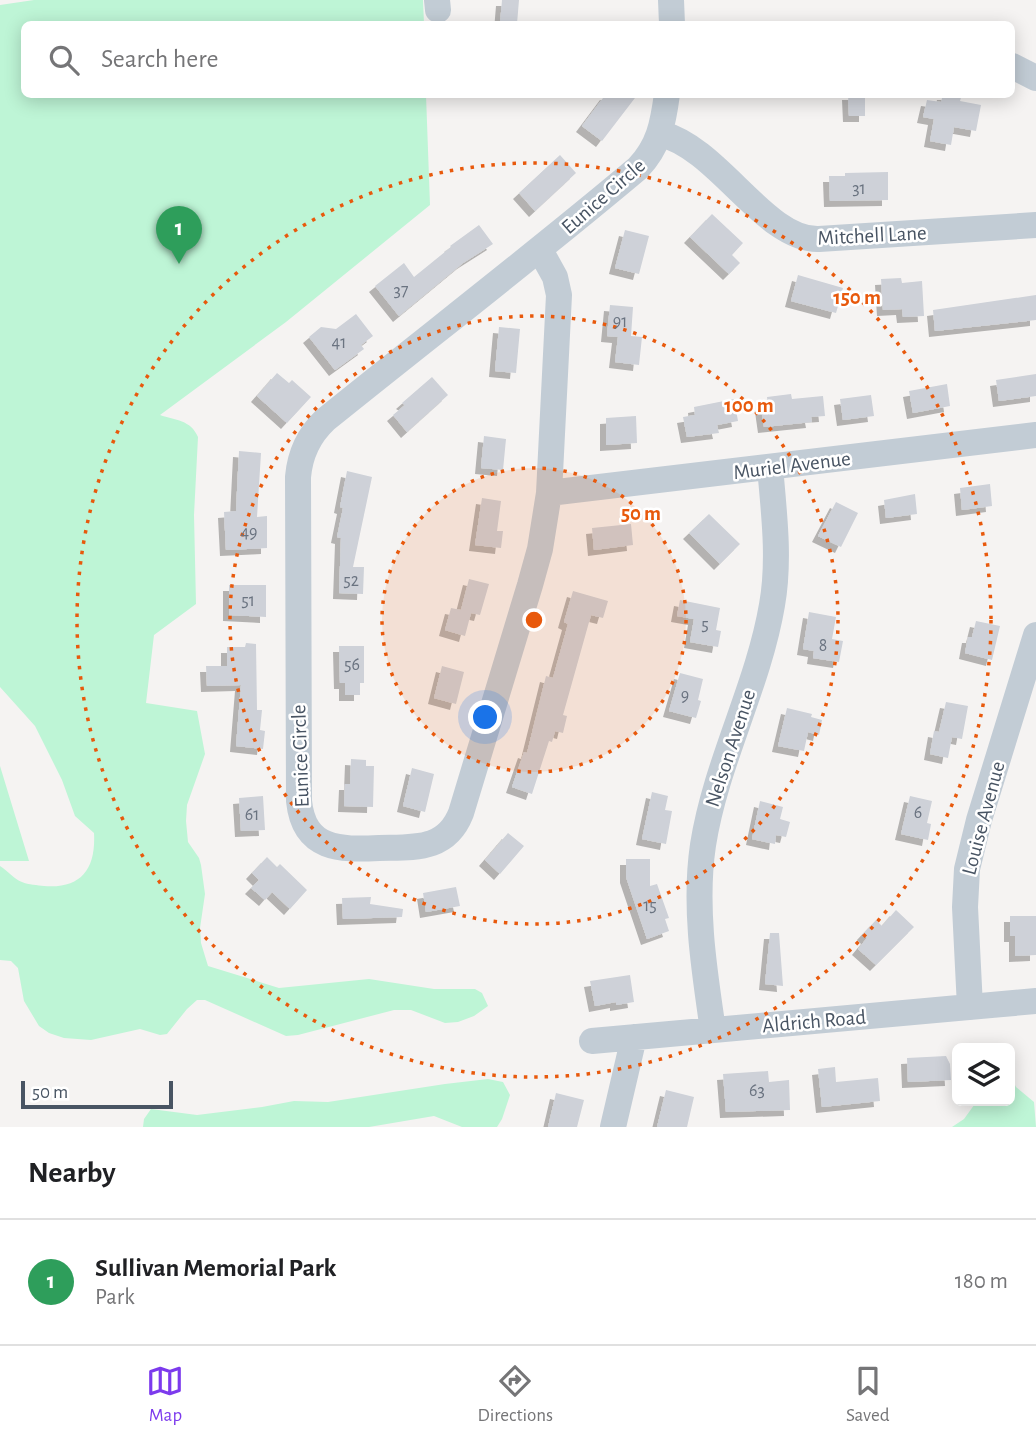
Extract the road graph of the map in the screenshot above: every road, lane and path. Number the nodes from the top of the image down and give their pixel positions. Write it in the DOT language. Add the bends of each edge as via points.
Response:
graph roads {
  1 [pos="671,0"];
  2 [pos="672,21"];
  3 [pos="1015,68"];
  4 [pos="1036,78"];
  5 [pos="666,98"];
  6 [pos="661,134"];
  7 [pos="1036,225"];
  8 [pos="540,250"];
  9 [pos="1036,435"];
  10 [pos="769,467"];
  11 [pos="549,493"];
  12 [pos="1036,635"];
  13 [pos="1036,1001"];
  14 [pos="970,1007"];
  15 [pos="713,1030"];
  16 [pos="634,1037"];
  17 [pos="592,1041"];
  18 [pos="613,1127"];
  1 -- 2 [label="street"];
  3 -- 4 [label="street"];
  5 -- 6 [label="street, Eunice Circle"];
  6 -- 7 [label="street, Mitchell Lane" via="688,145 779,225 803,237"];
  6 -- 8 [label="street, Eunice Circle" via="638,168"];
  8 -- 11 [label="street, Eunice Circle" via="559,295"];
  8 -- 11 [label="street, Eunice Circle" via="326,420 302,453 298,477 299,801 303,820 321,842 340,849 423,846 438,841 454,826 530,585"];
  9 -- 10 [label="street, Muriel Avenue"];
  10 -- 11 [label="street, Muriel Avenue"];
  10 -- 15 [label="street, Nelson Avenue" via="776,544 772,605 759,660 712,802 703,848 700,905"];
  12 -- 14 [label="street, Louise Avenue" via="967,869"];
  13 -- 14 [label="street, Aldrich Road"];
  14 -- 15 [label="street, Aldrich Road"];
  15 -- 16 [label="street, Aldrich Road"];
  16 -- 17 [label="street, Aldrich Road"];
  16 -- 18 [label="street"];
}
